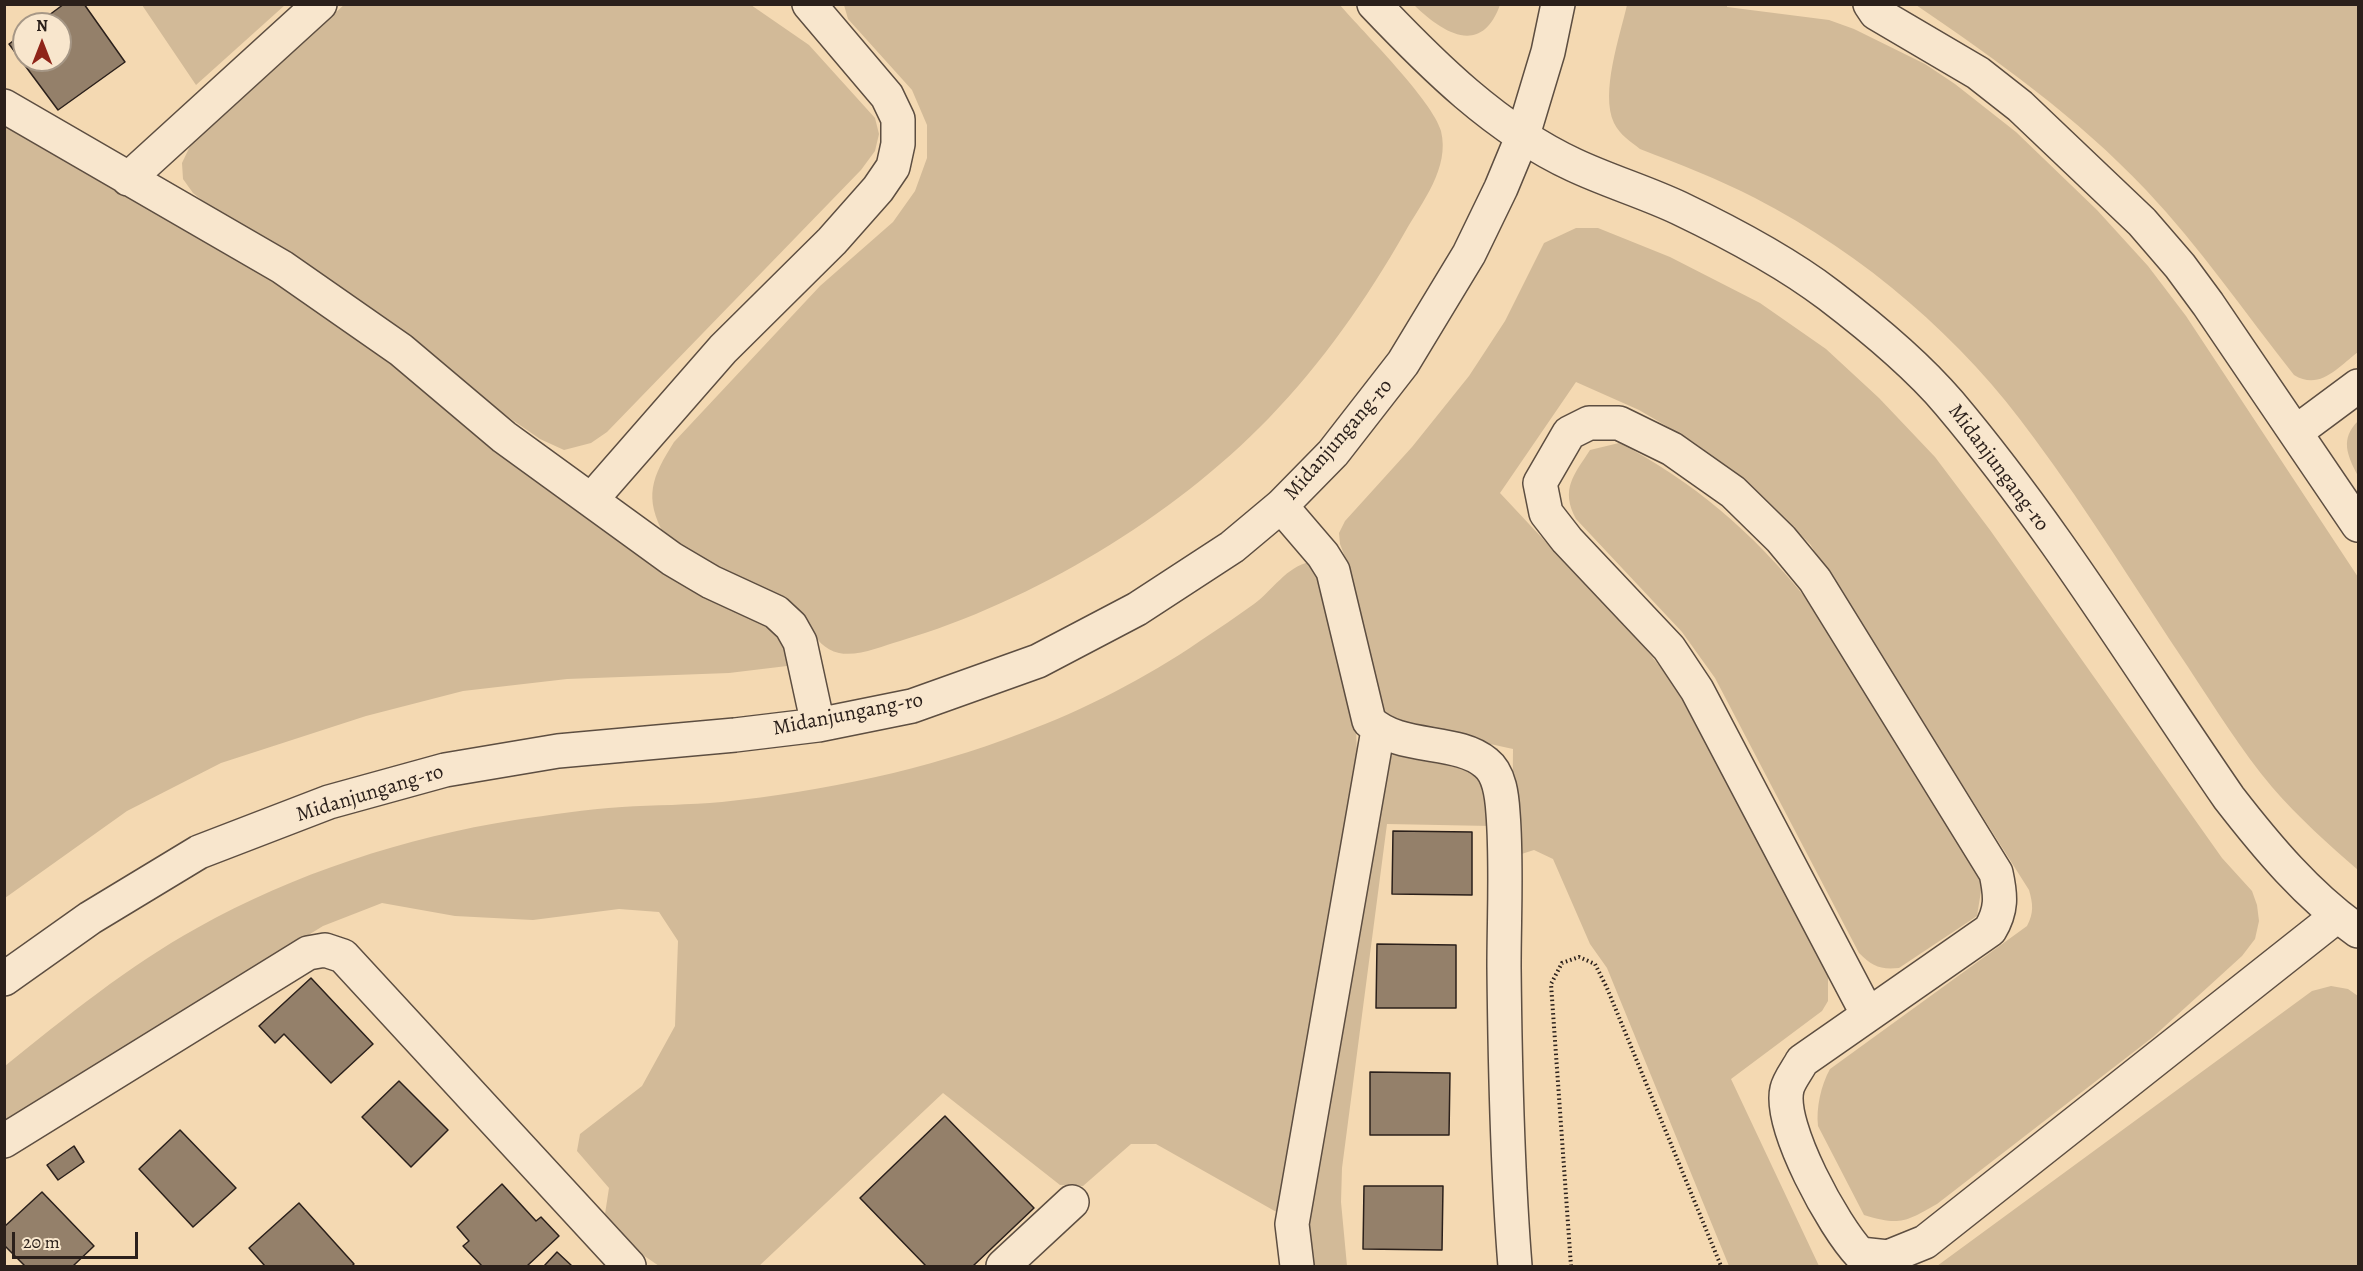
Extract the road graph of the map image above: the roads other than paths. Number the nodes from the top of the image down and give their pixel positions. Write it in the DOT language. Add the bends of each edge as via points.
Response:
graph roads {
  1 [pos="320,4"];
  2 [pos="809,4"];
  3 [pos="1374,4"];
  4 [pos="1558,4"];
  5 [pos="1866,5"];
  6 [pos="4,106"];
  7 [pos="1523,135"];
  8 [pos="129,179"];
  9 [pos="2358,386"];
  10 [pos="2296,432"];
  11 [pos="591,500"];
  12 [pos="1281,507"];
  13 [pos="2358,525"];
  14 [pos="818,725"];
  15 [pos="1378,730"];
  16 [pos="2348,924"];
  17 [pos="4,979"];
  18 [pos="1868,1015"];
  19 [pos="4,1141"];
  20 [pos="1072,1202"];
  21 [pos="629,1266"];
  22 [pos="1003,1266"];
  23 [pos="1297,1266"];
  24 [pos="1515,1266"];
  1 -- 8 [label="street"];
  2 -- 11 [label="street" via="888,96 898,119 893,167 832,241 723,349"];
  3 -- 7 [label="street" via="1433,66"];
  4 -- 7 [label="street, Midanjungang-ro"];
  5 -- 10 [label="street" via="1978,73 2020,106 2142,222 2201,295"];
  6 -- 8 [label="street"];
  7 -- 12 [label="street, Midanjungang-ro" via="1469,254 1403,363 1333,453"];
  7 -- 16 [label="street, Midanjungang-ro" via="1572,164 1678,208 1752,247 1826,293 1889,344 1947,401 2025,501 2263,842"];
  8 -- 11 [label="street" via="282,267 340,306 401,350 504,437"];
  9 -- 10 [label="street"];
  10 -- 13 [label="street"];
  11 -- 14 [label="street" via="672,559 776,612 800,642"];
  12 -- 14 [label="street, Midanjungang-ro" via="1232,547 1137,609 1038,661 912,706"];
  12 -- 15 [label="street" via="1334,571 1369,720"];
  14 -- 17 [label="street, Midanjungang-ro" via="558,751 445,770 328,802 199,852 90,918"];
  15 -- 23 [label="street" via="1292,1224"];
  15 -- 24 [label="street" via="1467,753 1487,763 1499,782 1503,812 1504,996"];
  16 -- 18 [label="street" via="1925,1242 1888,1257 1860,1254 1844,1238 1794,1140 1786,1115 1787,1088 1802,1061"];
  18 -- 18 [label="street" via="1990,930 1999,915 2001,897 1996,873 1815,580 1781,539 1732,492 1672,449 1619,423 1590,423 1569,434 1540,483 1546,513 1669,648 1697,690"];
  19 -- 21 [label="street" via="308,953 325,950 343,956"];
  20 -- 22 [label="street"];
}
